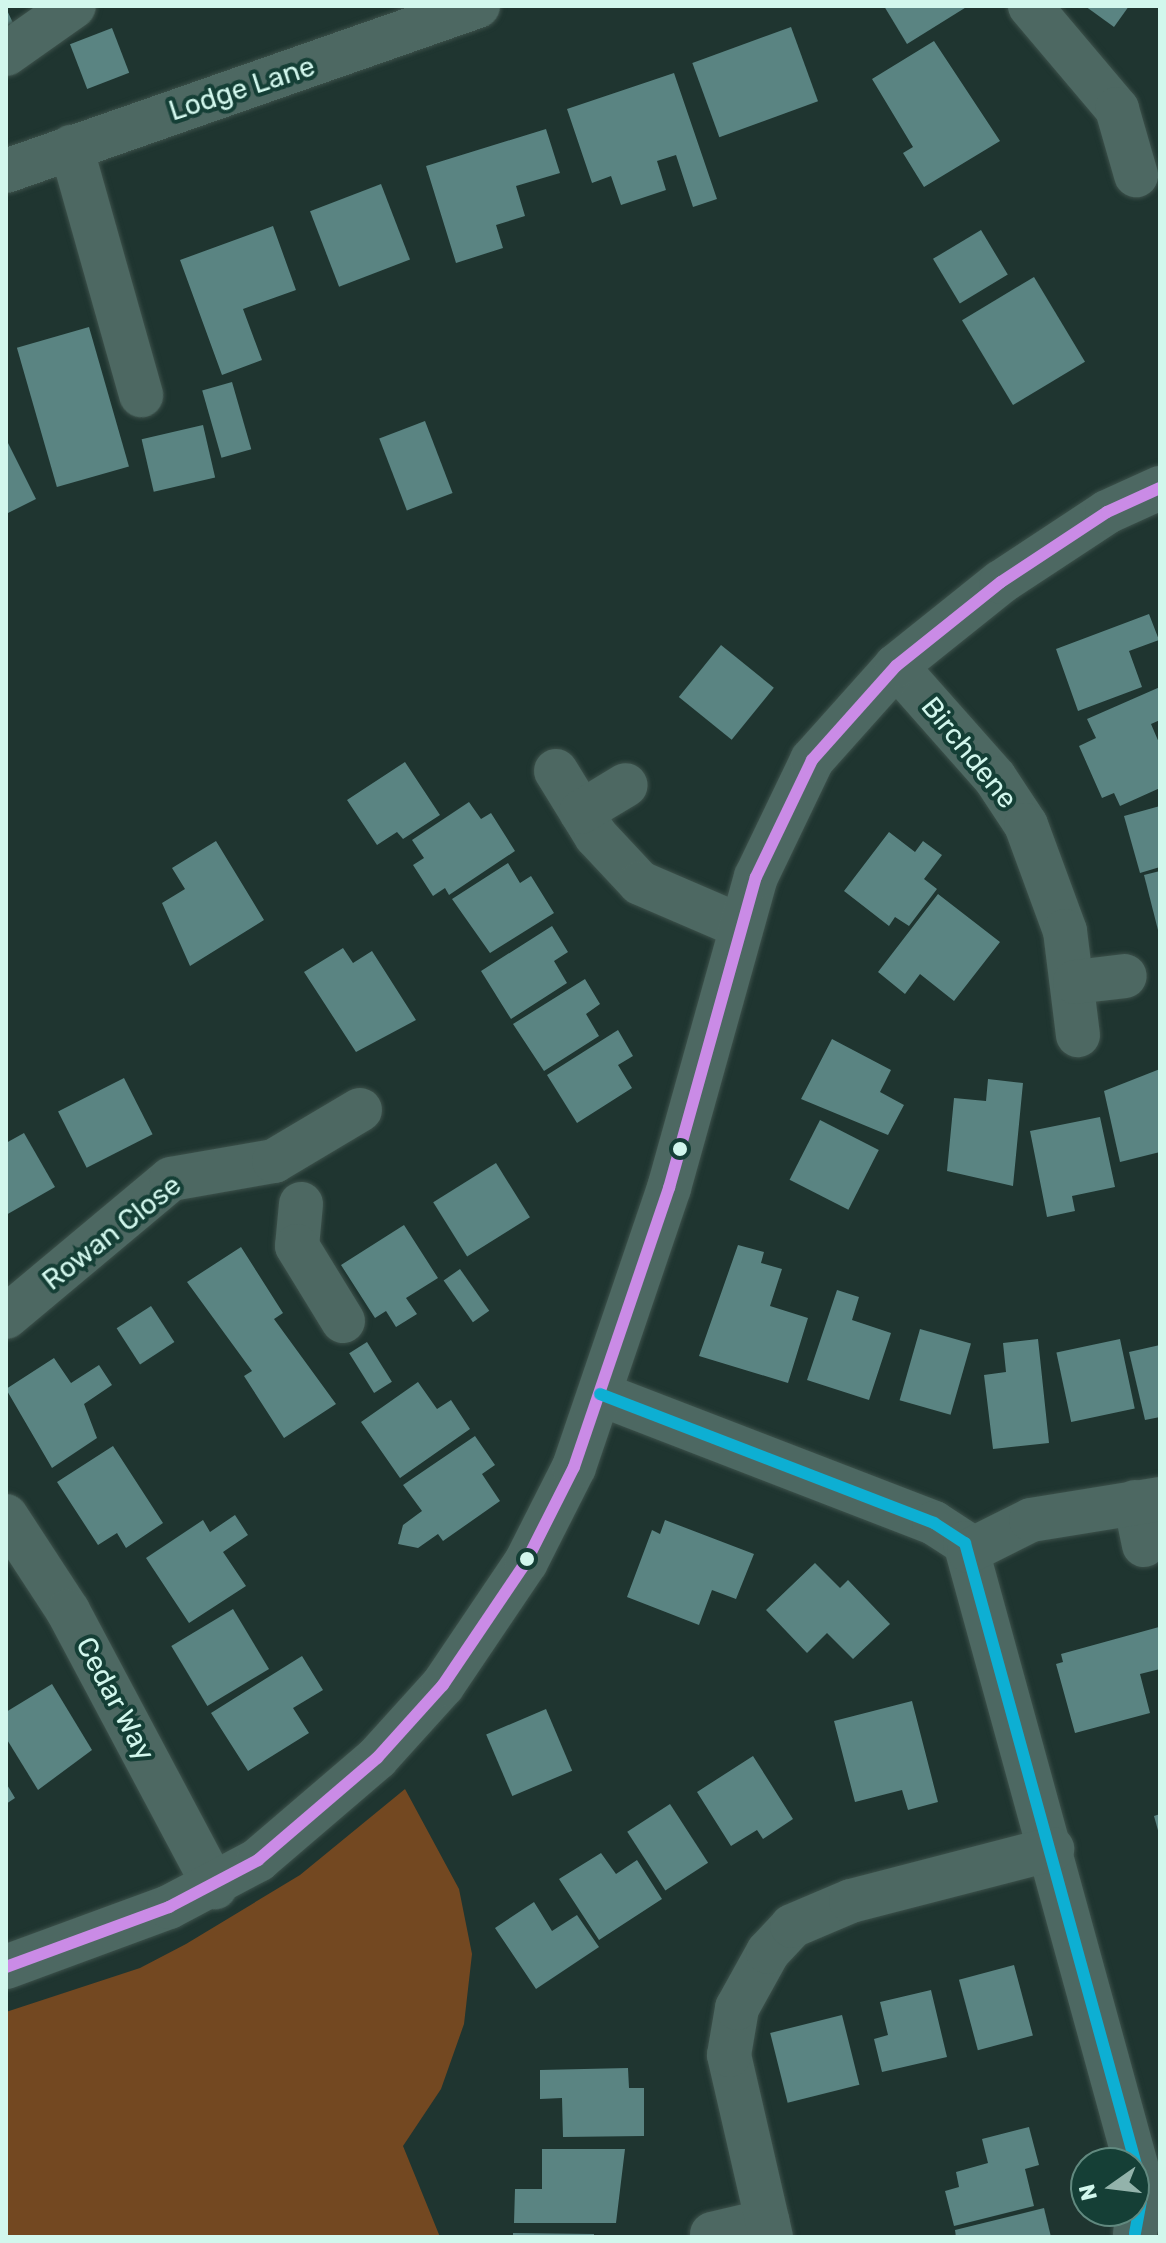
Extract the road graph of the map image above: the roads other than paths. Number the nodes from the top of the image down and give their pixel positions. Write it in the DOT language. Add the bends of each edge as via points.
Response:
graph roads {
  1 [pos="74,6"];
  2 [pos="478,6"];
  3 [pos="1030,6"];
  4 [pos="6,54"];
  5 [pos="71,147"];
  6 [pos="6,171"];
  7 [pos="1136,175"];
  8 [pos="141,395"];
  9 [pos="1160,488"];
  10 [pos="896,666"];
  11 [pos="556,771"];
  12 [pos="626,785"];
  13 [pos="581,812"];
  14 [pos="740,926"];
  15 [pos="1125,976"];
  16 [pos="1075,982"];
  17 [pos="1078,1035"];
  18 [pos="360,1110"];
  19 [pos="274,1161"];
  20 [pos="6,1317"];
  21 [pos="343,1321"];
  22 [pos="600,1394"];
  23 [pos="1148,1500"];
  24 [pos="6,1516"];
  25 [pos="1144,1545"];
  26 [pos="969,1551"];
  27 [pos="1052,1849"];
  28 [pos="215,1887"];
  29 [pos="6,1967"];
  30 [pos="1151,2188"];
  31 [pos="769,2229"];
  32 [pos="1135,2233"];
  33 [pos="712,2234"];
  1 -- 4 [label="street"];
  2 -- 5 [label="street, Lodge Lane"];
  3 -- 7 [label="street" via="1117,109"];
  5 -- 6 [label="street, Lodge Lane"];
  5 -- 8 [label="street"];
  9 -- 10 [label="street" via="1052,545"];
  10 -- 14 [label="street" via="838,726 793,793"];
  10 -- 16 [label="street, Birchdene" via="995,778 1026,825 1058,909"];
  11 -- 13 [label="street"];
  12 -- 13 [label="street"];
  13 -- 14 [label="street" via="647,889"];
  14 -- 22 [label="street" via="669,1188"];
  15 -- 16 [label="street"];
  16 -- 17 [label="street, Birchdene"];
  18 -- 19 [label="street, Rowan Close"];
  19 -- 20 [label="street, Rowan Close" via="171,1179"];
  19 -- 21 [label="street" via="310,1216 297,1246"];
  22 -- 26 [label="street" via="934,1523"];
  22 -- 28 [label="street" via="526,1562 451,1674 377,1758"];
  23 -- 25 [label="street"];
  23 -- 26 [label="street" via="1031,1520"];
  24 -- 28 [label="street, Cedar Way" via="68,1611"];
  26 -- 27 [label="street"];
  27 -- 30 [label="street"];
  27 -- 31 [label="street" via="851,1901 792,1926 768,1952 737,2008 729,2055"];
  28 -- 29 [label="street"];
  30 -- 32 [label="street"];
  31 -- 33 [label="street"];
}
